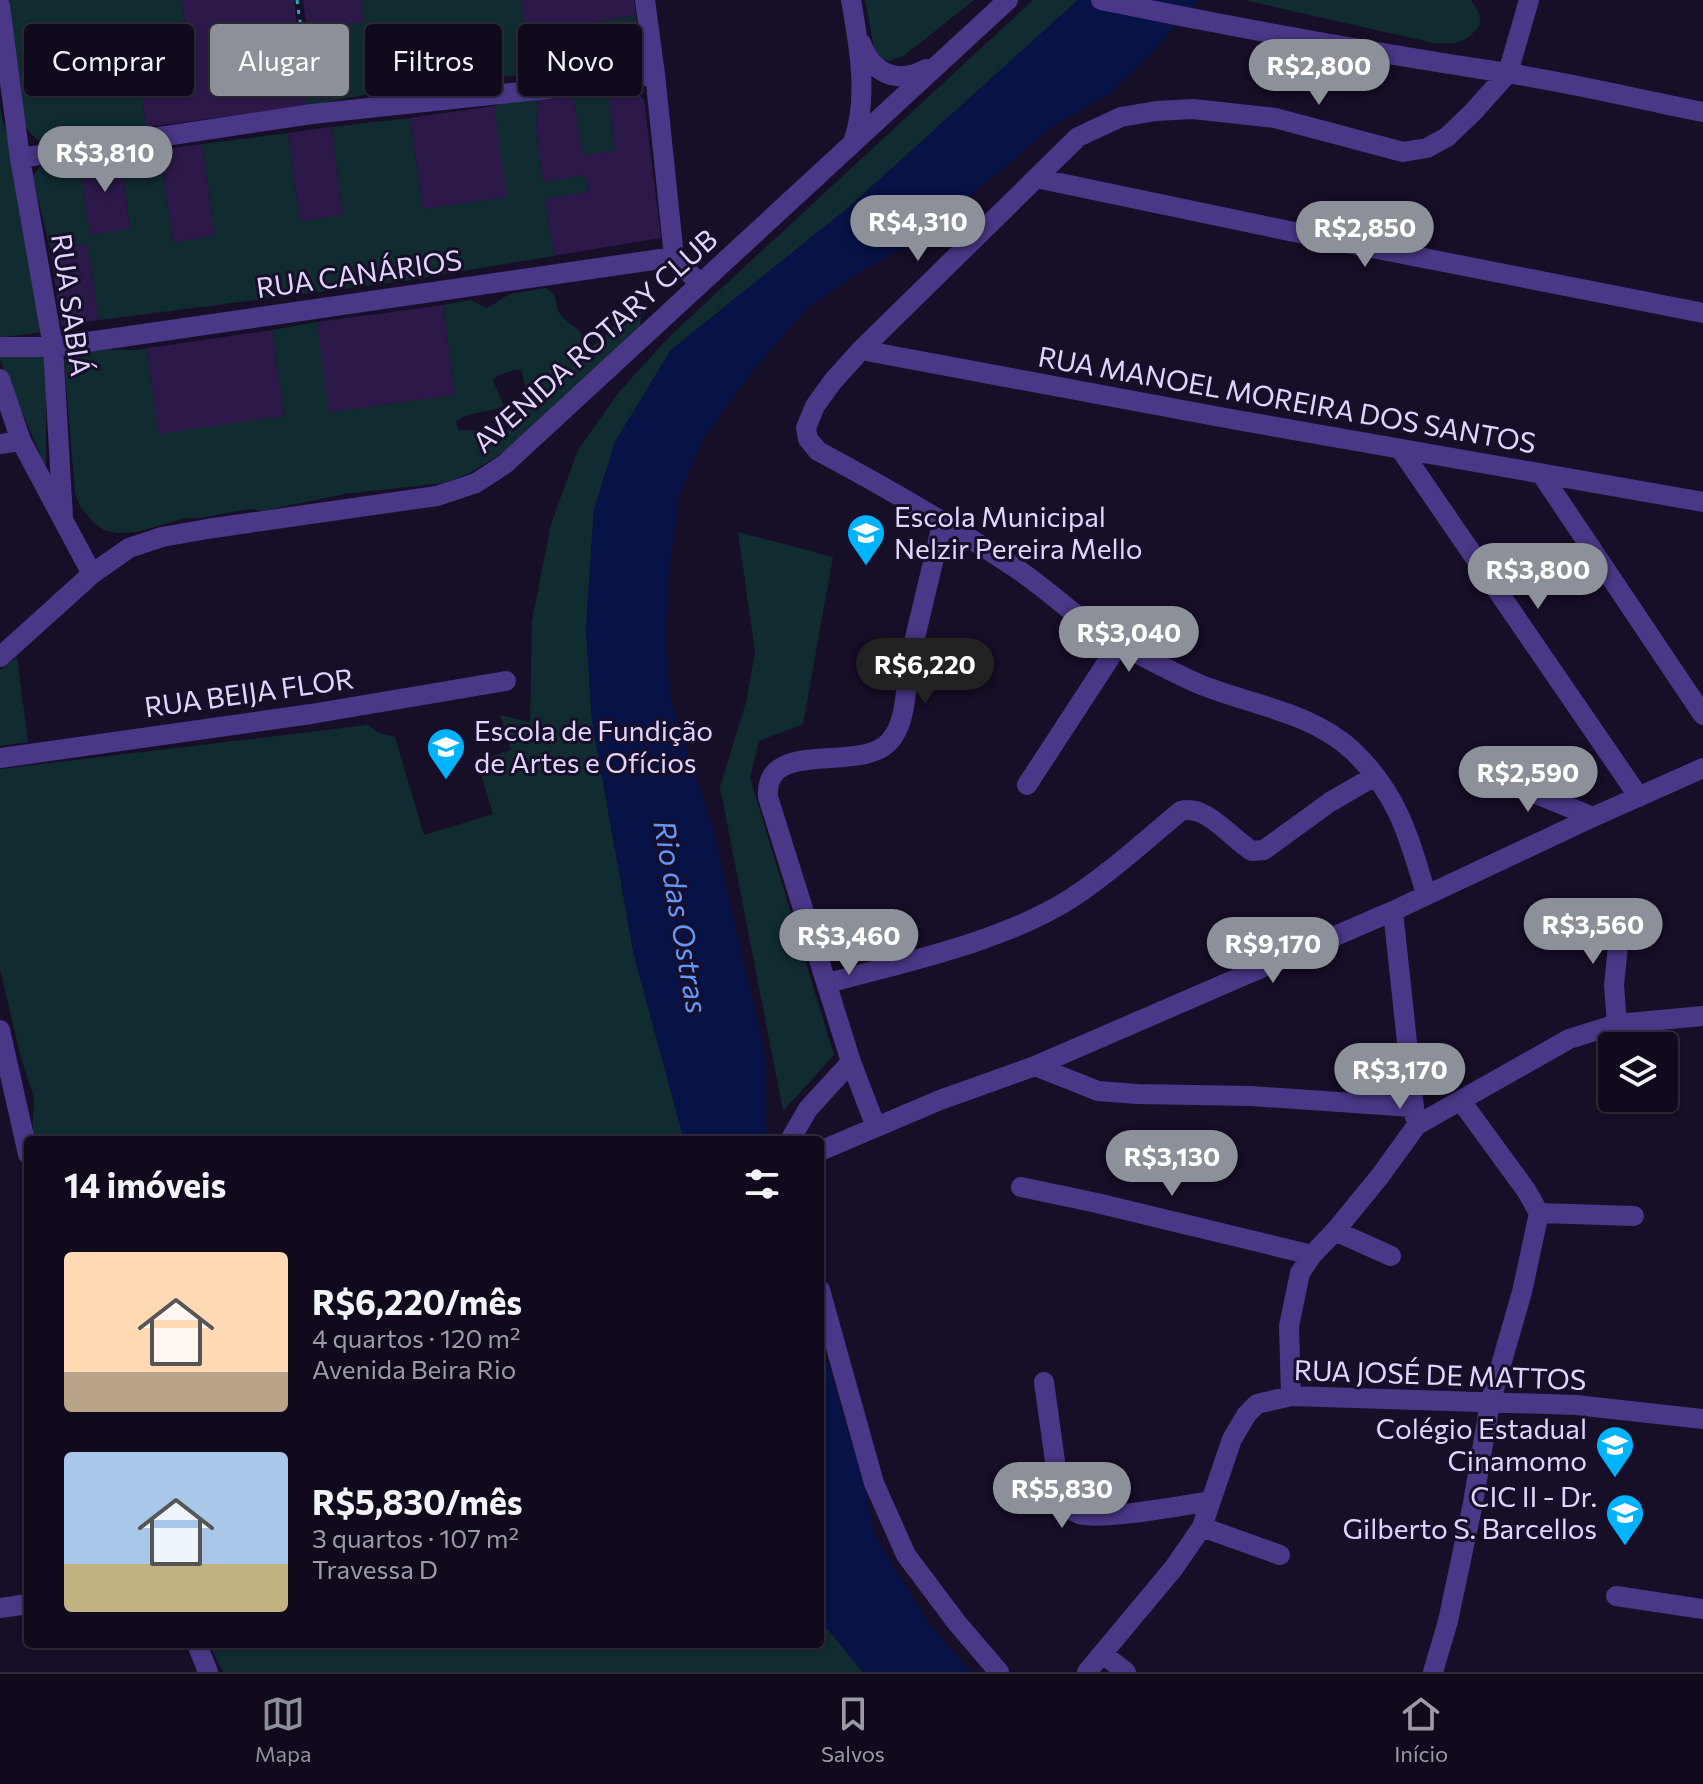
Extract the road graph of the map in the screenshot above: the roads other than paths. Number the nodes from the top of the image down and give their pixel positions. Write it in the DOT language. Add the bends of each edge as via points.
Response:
graph roads {
  1 [pos="645,0"];
  2 [pos="1008,0"];
  3 [pos="1101,0"];
  4 [pos="1529,0"];
  5 [pos="852,1"];
  6 [pos="0,6"];
  7 [pos="857,32"];
  8 [pos="948,54"];
  9 [pos="1508,73"];
  10 [pos="655,74"];
  11 [pos="1703,112"];
  12 [pos="853,143"];
  13 [pos="20,158"];
  14 [pos="1036,178"];
  15 [pos="674,257"];
  16 [pos="700,284"];
  17 [pos="1703,313"];
  18 [pos="0,347"];
  19 [pos="53,347"];
  20 [pos="861,350"];
  21 [pos="0,379"];
  22 [pos="21,441"];
  23 [pos="0,444"];
  24 [pos="1401,450"];
  25 [pos="1542,475"];
  26 [pos="1703,502"];
  27 [pos="63,517"];
  28 [pos="943,520"];
  29 [pos="92,574"];
  30 [pos="1119,644"];
  31 [pos="0,657"];
  32 [pos="506,681"];
  33 [pos="1703,715"];
  34 [pos="0,758"];
  35 [pos="1703,768"];
  36 [pos="1479,771"];
  37 [pos="1375,776"];
  38 [pos="1027,785"];
  39 [pos="1639,797"];
  40 [pos="1593,817"];
  41 [pos="1426,894"];
  42 [pos="1622,908"];
  43 [pos="1393,911"];
  44 [pos="828,983"];
  45 [pos="1703,1016"];
  46 [pos="1617,1024"];
  47 [pos="0,1030"];
  48 [pos="851,1062"];
  49 [pos="1035,1066"];
  50 [pos="1461,1101"];
  51 [pos="1414,1116"];
  52 [pos="876,1127"];
  53 [pos="24,1136"];
  54 [pos="792,1136"];
  55 [pos="824,1149"];
  56 [pos="1021,1187"];
  57 [pos="1539,1213"];
  58 [pos="1634,1216"];
  59 [pos="1335,1231"];
  60 [pos="1312,1255"];
  61 [pos="1391,1256"];
  62 [pos="824,1304"];
  63 [pos="1044,1382"];
  64 [pos="1291,1396"];
  65 [pos="1490,1403"];
  66 [pos="1703,1419"];
  67 [pos="1211,1501"];
  68 [pos="1202,1527"];
  69 [pos="1280,1555"];
  70 [pos="1616,1596"];
  71 [pos="24,1605"];
  72 [pos="0,1608"];
  73 [pos="1703,1609"];
  74 [pos="199,1648"];
  75 [pos="1103,1654"];
  76 [pos="208,1672"];
  77 [pos="999,1672"];
  78 [pos="1087,1672"];
  79 [pos="1126,1672"];
  80 [pos="1433,1672"];
  1 -- 10 [label="street"];
  2 -- 8 [label="street, AVENIDA ROTARY CLUB"];
  3 -- 9 [label="street" via="1273,35"];
  4 -- 9 [label="street"];
  5 -- 7 [label="street"];
  6 -- 13 [label="street, RUA SABIÁ"];
  7 -- 8 [label="street" via="870,63 889,76 913,75"];
  7 -- 12 [label="street" via="861,112"];
  8 -- 12 [label="street, AVENIDA ROTARY CLUB"];
  9 -- 11 [label="street"];
  9 -- 14 [label="street" via="1447,137 1427,148 1403,152 1275,118 1193,109 1156,111 1121,117 1078,137"];
  10 -- 13 [label="street" via="312,114"];
  10 -- 15 [label="street"];
  12 -- 16 [label="street, AVENIDA ROTARY CLUB"];
  13 -- 19 [label="street, RUA SABIÁ"];
  14 -- 17 [label="street"];
  14 -- 20 [label="street"];
  15 -- 16 [label="street"];
  15 -- 19 [label="street, RUA CANÁRIOS"];
  16 -- 29 [label="street, AVENIDA ROTARY CLUB" via="505,464 476,483 437,496 162,537 129,548"];
  18 -- 19 [label="street, RUA CANÁRIOS"];
  19 -- 27 [label="street, RUA SABIÁ"];
  20 -- 24 [label="street, RUA MANOEL MOREIRA DOS SANTOS"];
  20 -- 28 [label="street" via="808,419 808,439 818,451"];
  21 -- 22 [label="street"];
  22 -- 23 [label="street"];
  22 -- 27 [label="street"];
  24 -- 25 [label="street, RUA MANOEL MOREIRA DOS SANTOS"];
  24 -- 39 [label="street"];
  25 -- 26 [label="street, RUA MANOEL MOREIRA DOS SANTOS"];
  25 -- 33 [label="street"];
  27 -- 29 [label="street"];
  28 -- 30 [label="street"];
  28 -- 44 [label="street" via="891,740 878,751 857,757 793,761 768,782 768,797"];
  29 -- 31 [label="street, AVENIDA ROTARY CLUB"];
  30 -- 37 [label="street" via="1198,684 1328,732"];
  30 -- 38 [label="street"];
  32 -- 34 [label="street, RUA BEIJA FLOR"];
  35 -- 39 [label="street"];
  36 -- 40 [label="street"];
  37 -- 41 [label="street" via="1405,825"];
  37 -- 44 [label="street" via="1264,850 1252,851 1203,812 1181,811 1067,901 954,949"];
  39 -- 40 [label="street"];
  40 -- 41 [label="street"];
  41 -- 43 [label="street"];
  42 -- 46 [label="street" via="1614,985"];
  43 -- 49 [label="street"];
  43 -- 51 [label="street"];
  44 -- 48 [label="street"];
  45 -- 46 [label="street"];
  46 -- 50 [label="street" via="1561,1043"];
  47 -- 53 [label="street"];
  48 -- 52 [label="street"];
  48 -- 54 [label="street" via="808,1109"];
  49 -- 51 [label="street" via="1098,1091 1251,1096"];
  49 -- 52 [label="street"];
  50 -- 51 [label="street"];
  50 -- 57 [label="street"];
  51 -- 59 [label="street"];
  52 -- 55 [label="street"];
  56 -- 60 [label="street"];
  57 -- 58 [label="street"];
  57 -- 65 [label="street"];
  59 -- 60 [label="street"];
  59 -- 61 [label="street"];
  60 -- 64 [label="street" via="1300,1273 1289,1326"];
  62 -- 77 [label="street" via="874,1483 906,1555"];
  63 -- 67 [label="street" via="1060,1497 1070,1510 1112,1514"];
  64 -- 65 [label="street, RUA JOSÉ DE MATTOS"];
  64 -- 67 [label="street, RUA JOSÉ DE MATTOS" via="1257,1404 1247,1414 1232,1439"];
  65 -- 66 [label="street, RUA JOSÉ DE MATTOS" via="1576,1405"];
  65 -- 80 [label="street" via="1448,1621"];
  67 -- 68 [label="street, RUA JOSÉ DE MATTOS"];
  68 -- 69 [label="street"];
  68 -- 75 [label="street, RUA JOSÉ DE MATTOS"];
  70 -- 73 [label="street"];
  71 -- 72 [label="street"];
  74 -- 76 [label="street"];
  75 -- 78 [label="street, RUA JOSÉ DE MATTOS"];
  75 -- 79 [label="street"];
}
